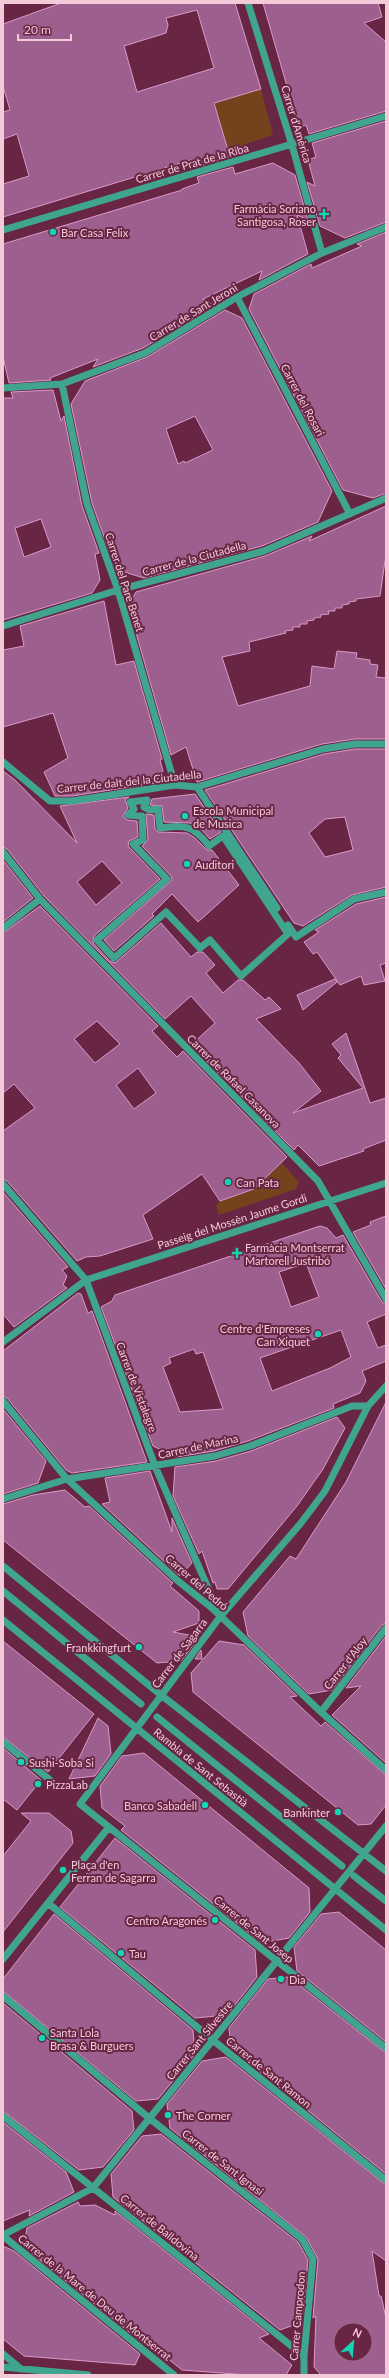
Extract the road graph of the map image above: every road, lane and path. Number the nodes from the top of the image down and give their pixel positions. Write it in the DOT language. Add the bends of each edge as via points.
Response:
graph roads {
  1 [pos="248,3"];
  2 [pos="386,116"];
  3 [pos="292,145"];
  4 [pos="386,227"];
  5 [pos="3,230"];
  6 [pos="322,253"];
  7 [pos="237,297"];
  8 [pos="62,384"];
  9 [pos="3,388"];
  10 [pos="386,498"];
  11 [pos="350,514"];
  12 [pos="118,590"];
  13 [pos="3,626"];
  14 [pos="386,744"];
  15 [pos="3,762"];
  16 [pos="175,786"];
  17 [pos="197,787"];
  18 [pos="3,852"];
  19 [pos="386,892"];
  20 [pos="40,899"];
  21 [pos="3,928"];
  22 [pos="97,940"];
  23 [pos="386,1183"];
  24 [pos="3,1184"];
  25 [pos="329,1201"];
  26 [pos="86,1280"];
  27 [pos="386,1299"];
  28 [pos="3,1342"];
  29 [pos="386,1386"];
  30 [pos="3,1401"];
  31 [pos="368,1406"];
  32 [pos="155,1466"];
  33 [pos="67,1479"];
  34 [pos="3,1499"];
  35 [pos="3,1566"];
  36 [pos="3,1591"];
  37 [pos="220,1617"];
  38 [pos="3,1620"];
  39 [pos="386,1628"];
  40 [pos="161,1695"];
  41 [pos="141,1704"];
  42 [pos="321,1712"];
  43 [pos="156,1716"];
  44 [pos="137,1730"];
  45 [pos="3,1742"];
  46 [pos="386,1770"];
  47 [pos="50,1780"];
  48 [pos="386,1826"];
  49 [pos="109,1827"];
  50 [pos="364,1853"];
  51 [pos="342,1866"];
  52 [pos="386,1871"];
  53 [pos="354,1876"];
  54 [pos="334,1889"];
  55 [pos="386,1901"];
  56 [pos="48,1902"];
  57 [pos="386,1930"];
  58 [pos="3,1959"];
  59 [pos="277,1962"];
  60 [pos="3,1996"];
  61 [pos="214,2041"];
  62 [pos="386,2048"];
  63 [pos="3,2116"];
  64 [pos="149,2118"];
  65 [pos="386,2180"];
  66 [pos="93,2188"];
  67 [pos="3,2235"];
  68 [pos="313,2259"];
  69 [pos="3,2354"];
  70 [pos="304,2356"];
  71 [pos="3,2367"];
  72 [pos="22,2369"];
  73 [pos="88,2375"];
  74 [pos="174,2375"];
  75 [pos="304,2375"];
  1 -- 3 [label="street, Carrer d'Amèrica"];
  2 -- 3 [label="street, Carrer de Prat de la Riba"];
  3 -- 5 [label="street, Carrer de Prat de la Riba"];
  3 -- 6 [label="street, Carrer d'Amèrica"];
  4 -- 6 [label="street, Carrer de Sant Jeroni"];
  6 -- 7 [label="street, Carrer de Sant Jeroni"];
  7 -- 8 [label="street, Carrer de Sant Jeroni" via="145,353"];
  7 -- 11 [label="street, Carrer del Rosari"];
  8 -- 9 [label="street, Carrer de Sant Jeroni"];
  8 -- 12 [label="street, Carrer del Pare Benet" via="87,504"];
  10 -- 11 [label="street, Carrer de la Ciutadella"];
  11 -- 12 [label="street, Carrer de la Ciutadella" via="264,552"];
  12 -- 13 [label="street, Carrer de la Ciutadella"];
  12 -- 16 [label="street, Carrer del Pare Benet"];
  14 -- 17 [label="street, Carrer de dalt del la Ciutadella" via="355,744 322,749"];
  15 -- 16 [label="street, Carrer de dalt del la Ciutadella" via="50,801 72,801"];
  16 -- 17 [label="street, Carrer de dalt del la Ciutadella"];
  17 -- 19 [label="street" via="296,937 354,899"];
  18 -- 20 [label="street, Carrer de Rafael Casanova"];
  20 -- 21 [label="street"];
  20 -- 25 [label="street, Carrer de Rafael Casanova" via="318,1181"];
  22 -- 22 [label="street" via="167,879 133,844 143,840 144,831 142,816 128,815 134,808 130,802 147,800 144,807 158,810 160,828 180,824 199,833 209,846 223,836 288,934 241,976 210,940 200,948 166,912 114,958"];
  23 -- 25 [label="street, Passeig del Mossèn Jaume Gordi"];
  24 -- 26 [label="street, Carrer de Vistalegre"];
  25 -- 26 [label="street, Passeig del Mossèn Jaume Gordi"];
  25 -- 27 [label="street, Carrer de Rafael Casanova"];
  26 -- 28 [label="street, Passeig del Mossèn Jaume Gordi"];
  26 -- 32 [label="street, Carrer de Vistalegre"];
  29 -- 31 [label="street"];
  30 -- 33 [label="street, Carrer del Pedró"];
  31 -- 32 [label="street, Carrer de Marina" via="352,1406 250,1446 215,1456"];
  31 -- 37 [label="street, Carrer de Sagarra" via="325,1491 301,1523"];
  32 -- 33 [label="street, Carrer de Marina"];
  32 -- 37 [label="street, Carrer de Vistalegre"];
  33 -- 34 [label="street, Carrer de Marina"];
  33 -- 37 [label="street, Carrer del Pedró"];
  35 -- 40 [label="street"];
  36 -- 41 [label="street"];
  37 -- 40 [label="street, Carrer de Sagarra"];
  37 -- 42 [label="street, Carrer del Pedró"];
  38 -- 44 [label="street, Rambla de Sant Sebastià"];
  39 -- 42 [label="street, Carrer d'Aloy"];
  40 -- 44 [label="street, Carrer de Sagarra"];
  40 -- 50 [label="street"];
  42 -- 46 [label="street, Carrer del Pedró"];
  43 -- 51 [label="street, Rambla de Sant Sebastià"];
  44 -- 49 [label="street, Carrer de Sagarra" via="80,1804"];
  44 -- 54 [label="street, Rambla de Sant Sebastià"];
  45 -- 47 [label="street"];
  48 -- 50 [label="street, Carrer Sant Silvestre"];
  49 -- 56 [label="street"];
  49 -- 59 [label="street, Carrer de Sant Josep"];
  50 -- 52 [label="street"];
  50 -- 54 [label="street, Carrer Sant Silvestre"];
  53 -- 55 [label="street"];
  54 -- 57 [label="street, Rambla de Sant Sebastià"];
  54 -- 59 [label="street, Carrer Sant Silvestre"];
  56 -- 58 [label="street"];
  56 -- 61 [label="street, Carrer de Sant Ramon"];
  59 -- 61 [label="street, Carrer Sant Silvestre"];
  59 -- 62 [label="street, Carrer de Sant Josep"];
  60 -- 64 [label="street, Carrer de Sant Ignasi"];
  61 -- 64 [label="street, Carrer Sant Silvestre"];
  61 -- 65 [label="street, Carrer de Sant Ramon"];
  63 -- 66 [label="street, Carrer de Balldovina"];
  64 -- 66 [label="street, Carrer Sant Silvestre"];
  64 -- 68 [label="street, Carrer de Sant Ignasi" via="302,2239"];
  66 -- 67 [label="street, Carrer Sant Silvestre"];
  66 -- 70 [label="street, Carrer de Balldovina"];
  67 -- 74 [label="street, Carrer de la Mare de Deu de Montserrat"];
  68 -- 70 [label="street, Carrer Camprodon"];
  69 -- 72 [label="street"];
  70 -- 75 [label="street, Carrer Camprodon"];
  71 -- 72 [label="street"];
  72 -- 73 [label="street"];
}
